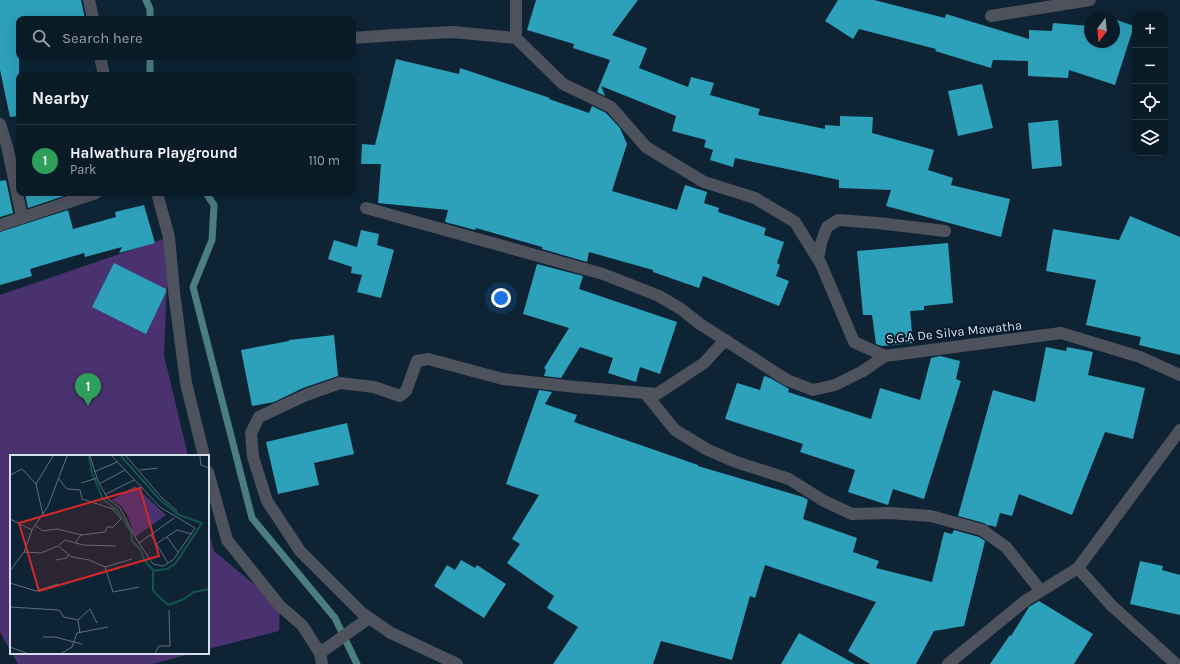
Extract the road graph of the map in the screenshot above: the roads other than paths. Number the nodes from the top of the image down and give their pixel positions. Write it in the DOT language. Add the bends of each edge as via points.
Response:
graph roads {
  1 [pos="89,0"];
  2 [pos="516,0"];
  3 [pos="1090,0"];
  4 [pos="92,16"];
  5 [pos="991,16"];
  6 [pos="356,38"];
  7 [pos="516,38"];
  8 [pos="101,60"];
  9 [pos="103,72"];
  10 [pos="0,124"];
  11 [pos="16,189"];
  12 [pos="18,196"];
  13 [pos="87,196"];
  14 [pos="159,196"];
  15 [pos="366,208"];
  16 [pos="22,217"];
  17 [pos="0,225"];
  18 [pos="945,232"];
  19 [pos="818,259"];
  20 [pos="725,340"];
  21 [pos="885,356"];
  22 [pos="1180,375"];
  23 [pos="645,393"];
  24 [pos="1180,430"];
  25 [pos="204,455"];
  26 [pos="209,476"];
  27 [pos="1078,568"];
  28 [pos="1041,591"];
  29 [pos="370,618"];
  30 [pos="321,659"];
  31 [pos="457,664"];
  32 [pos="948,664"];
  33 [pos="1176,664"];
  1 -- 4 [label="street"];
  2 -- 7 [label="street"];
  3 -- 5 [label="street"];
  6 -- 7 [label="street" via="453,32"];
  7 -- 19 [label="street, S.G.A De Silva Mawatha" via="563,84 611,107 646,147 704,182 754,198 795,222"];
  8 -- 9 [label="street"];
  10 -- 11 [label="street"];
  12 -- 16 [label="street"];
  13 -- 16 [label="street"];
  14 -- 25 [label="street" via="170,237 174,292 186,383"];
  15 -- 20 [label="street" via="603,274 659,296"];
  16 -- 17 [label="street"];
  18 -- 19 [label="street" via="838,220 827,227"];
  19 -- 21 [label="street, S.G.A De Silva Mawatha" via="854,342"];
  20 -- 21 [label="street" via="787,380 813,390 835,385 864,371"];
  20 -- 23 [label="street" via="704,363 657,394"];
  21 -- 22 [label="street, S.G.A De Silva Mawatha" via="1060,333 1140,357"];
  23 -- 28 [label="street" via="675,430 708,450 789,479 824,501 852,514 931,516 982,530 1006,546"];
  23 -- 29 [label="street" via="503,379 428,359 417,361 406,392 400,396 374,387 340,383 306,395 259,417 251,433 253,457 267,501 300,551"];
  24 -- 27 [label="street"];
  26 -- 30 [label="street" via="227,540 280,606 302,625"];
  27 -- 28 [label="street"];
  27 -- 33 [label="street" via="1111,605"];
  28 -- 32 [label="street" via="1025,601"];
  29 -- 30 [label="street"];
  29 -- 31 [label="street" via="391,633"];
}
